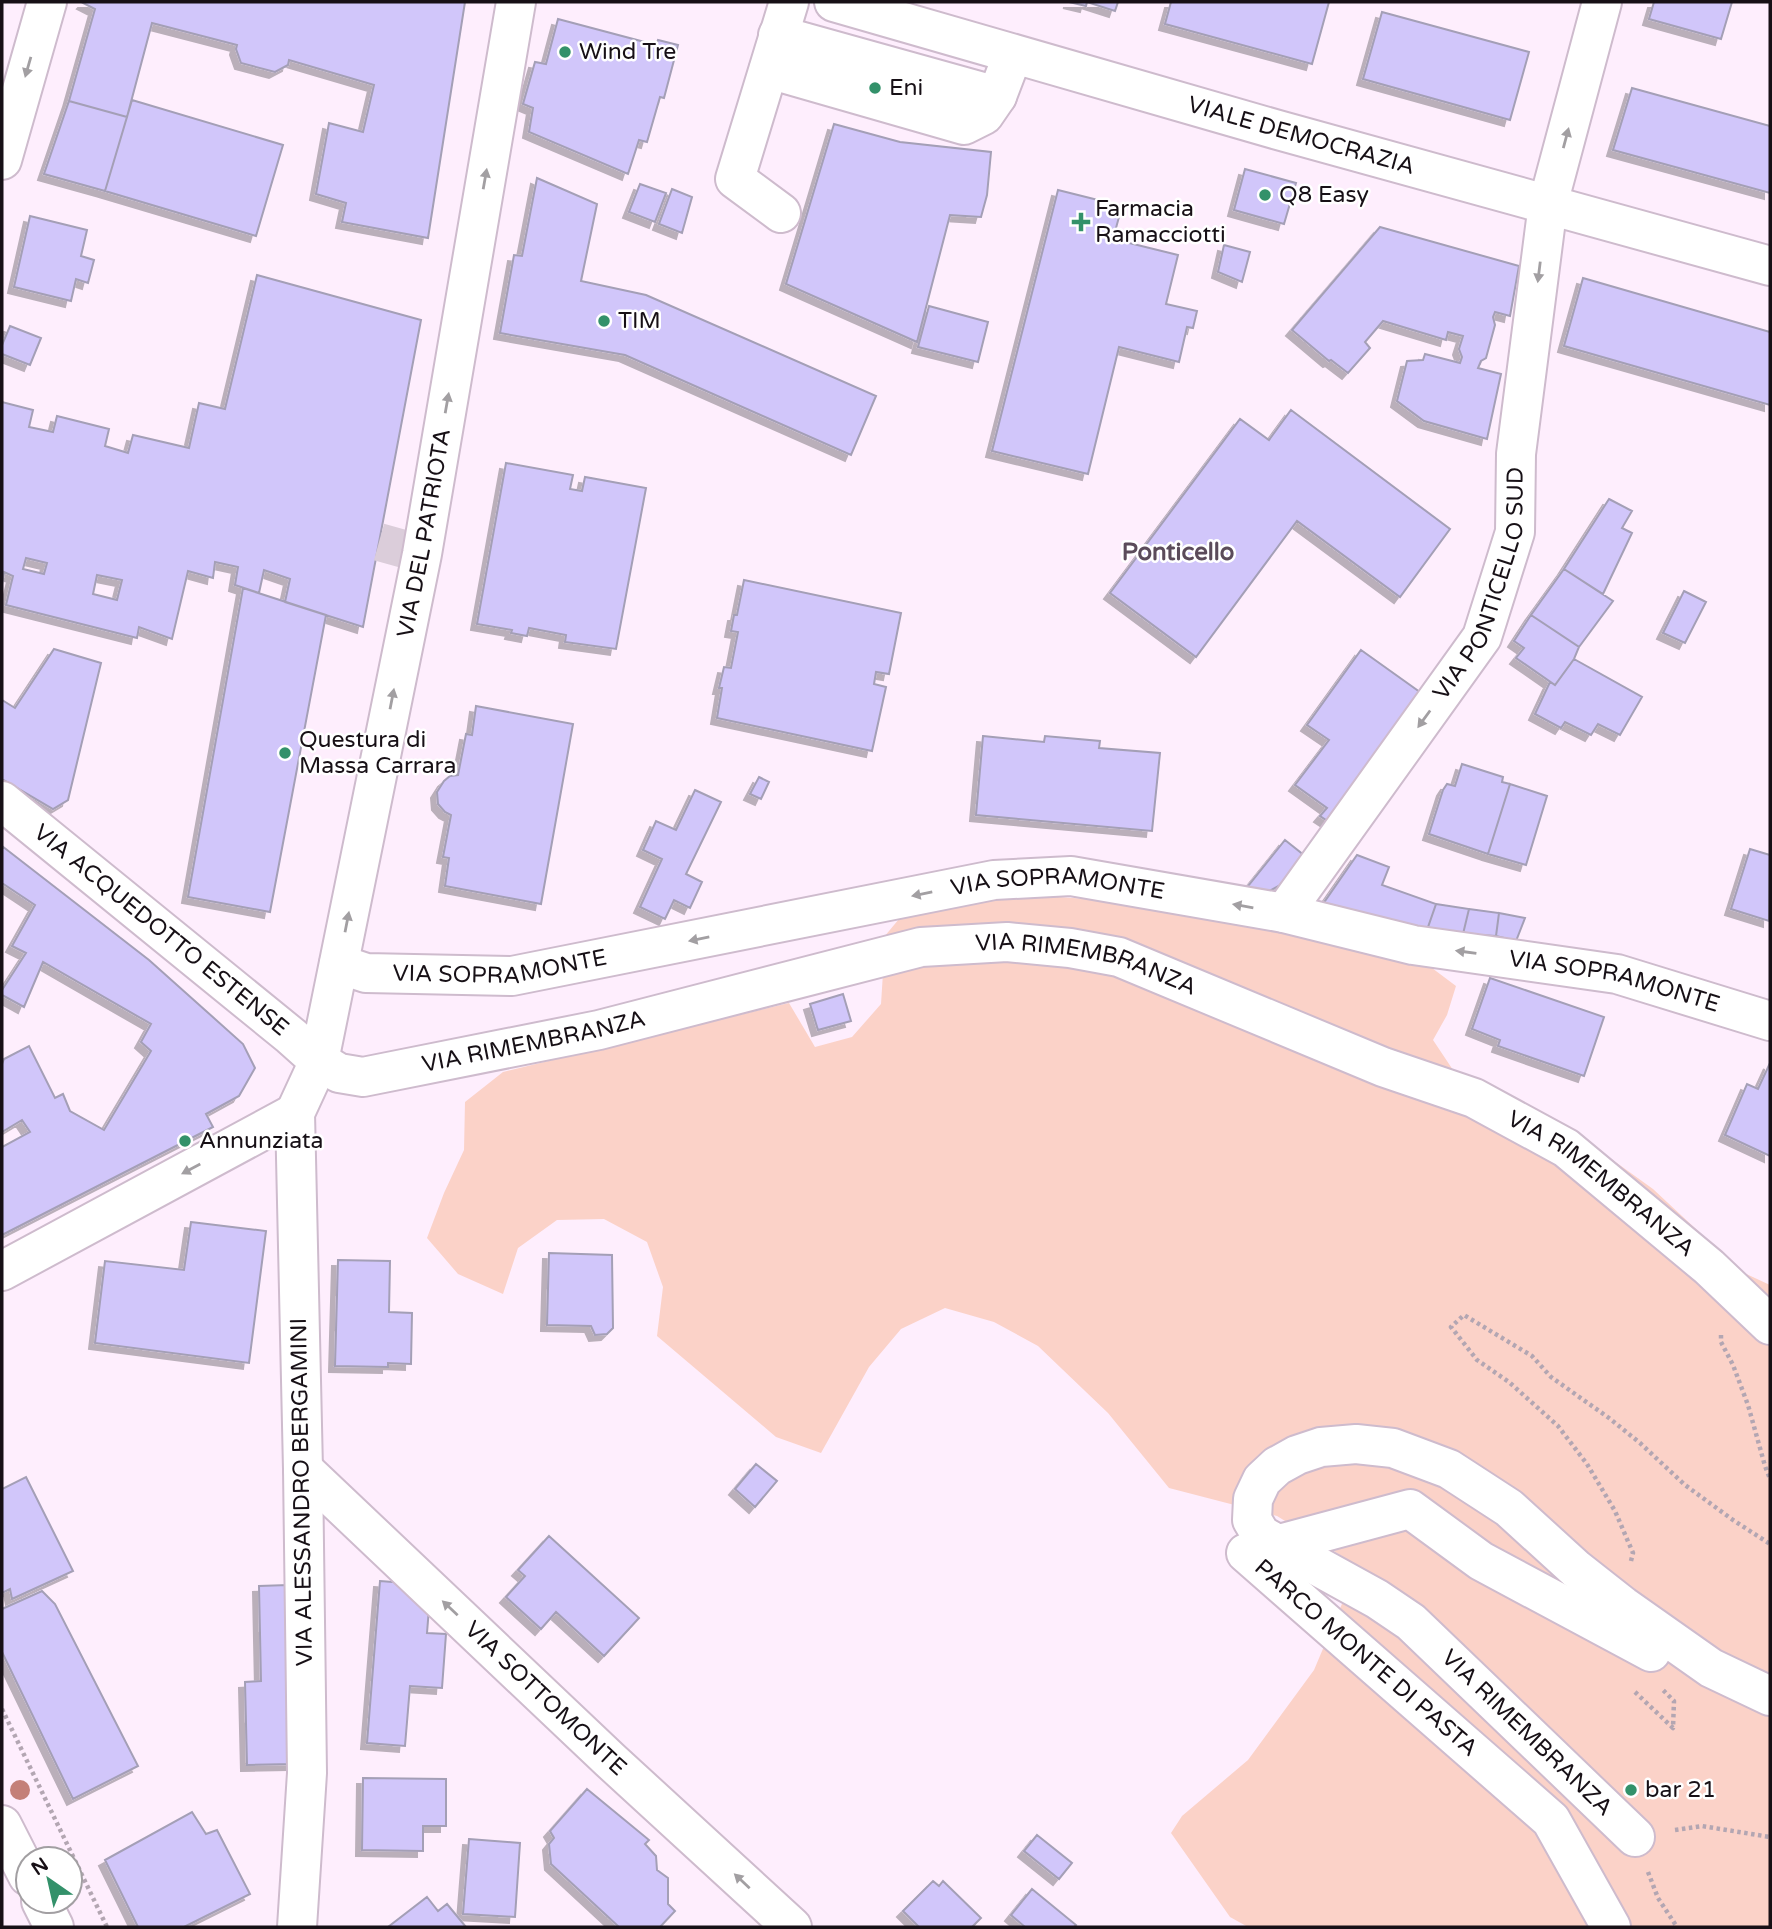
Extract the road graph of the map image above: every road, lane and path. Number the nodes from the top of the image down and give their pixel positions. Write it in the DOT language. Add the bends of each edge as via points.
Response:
graph roads {
  1 [pos="47,2"];
  2 [pos="516,2"];
  3 [pos="834,2"];
  4 [pos="1602,2"];
  5 [pos="779,35"];
  6 [pos="1013,54"];
  7 [pos="2,160"];
  8 [pos="1548,204"];
  9 [pos="781,213"];
  10 [pos="1770,266"];
  11 [pos="2,801"];
  12 [pos="1284,913"];
  13 [pos="339,964"];
  14 [pos="1770,1021"];
  15 [pos="319,1061"];
  16 [pos="295,1113"];
  17 [pos="2,1271"];
  18 [pos="1770,1325"];
  19 [pos="1721,1331"];
  20 [pos="303,1469"];
  21 [pos="1770,1479"];
  22 [pos="1276,1544"];
  23 [pos="1770,1544"];
  24 [pos="1625,1622"];
  25 [pos="1629,1687"];
  26 [pos="1770,1696"];
  27 [pos="2,1709"];
  28 [pos="1770,1722"];
  29 [pos="2,1825"];
  30 [pos="1635,1837"];
  31 [pos="1770,1837"];
  32 [pos="14,1849"];
  33 [pos="107,1927"];
  34 [pos="297,1927"];
  35 [pos="792,1927"];
  36 [pos="1611,1927"];
  37 [pos="1677,1927"];
  1 -- 7 [label="street, one-way"];
  13 -- 2 [label="street, VIA DEL PATRIOTA, one-way" via="422,554"];
  3 -- 6 [label="street, VIALE DEMOCRAZIA"];
  8 -- 4 [label="street, VIA PONTICELLO SUD, one-way"];
  5 -- 6 [label="street" via="997,96"];
  5 -- 9 [label="street" via="735,179"];
  6 -- 8 [label="street, VIALE DEMOCRAZIA"];
  8 -- 10 [label="street, VIALE DEMOCRAZIA"];
  8 -- 12 [label="street, VIA PONTICELLO SUD, one-way" via="1516,454 1515,532 1482,637"];
  11 -- 15 [label="street, VIA ACQUEDOTTO ESTENSE"];
  12 -- 13 [label="street, VIA SOPRAMONTE, one-way" via="1070,876 1007,879 512,976 366,973"];
  14 -- 12 [label="street, VIA SOPRAMONTE, one-way" via="1617,974 1413,945"];
  13 -- 15 [label="street, VIA DEL PATRIOTA"];
  15 -- 16 [label="street, VIA ALESSANDRO BERGAMINI"];
  15 -- 18 [label="street, VIA RIMEMBRANZA" via="338,1073 363,1077 599,1030 921,947 1007,942 1070,948 1119,957 1384,1067 1474,1098 1566,1147 1709,1267"];
  16 -- 17 [label="street, one-way"];
  16 -- 20 [label="street, VIA ALESSANDRO BERGAMINI"];
  19 -- 21 [label="path"];
  20 -- 34 [label="street, VIA ALESSANDRO BERGAMINI" via="307,1773"];
  35 -- 20 [label="street, VIA SOTTOMONTE, one-way"];
  22 -- 24 [label="street, PARCO MONTE DI PASTA" via="1410,1509 1482,1561"];
  22 -- 24 [label="street, VIA RIMEMBRANZA" via="1261,1535 1252,1520 1253,1499 1262,1480 1277,1466 1321,1447 1393,1448 1449,1469 1509,1508"];
  22 -- 30 [label="street, VIA RIMEMBRANZA" via="1411,1622"];
  22 -- 36 [label="street, PARCO MONTE DI PASTA" via="1246,1553 1551,1820"];
  23 -- 24 [label="path" via="1685,1485 1609,1418 1551,1377 1532,1356 1464,1315 1451,1327 1477,1360 1558,1426 1615,1511 1633,1553"];
  24 -- 25 [label="path" via="1650,1677 1674,1701 1673,1728"];
  24 -- 26 [label="street, VIA RIMEMBRANZA"];
  24 -- 28 [label="street, PARCO MONTE DI PASTA"];
  27 -- 33 [label="path"];
  29 -- 32 [label="street"];
  30 -- 31 [label="path" via="1702,1826"];
  30 -- 37 [label="path" via="1658,1898"];
}
